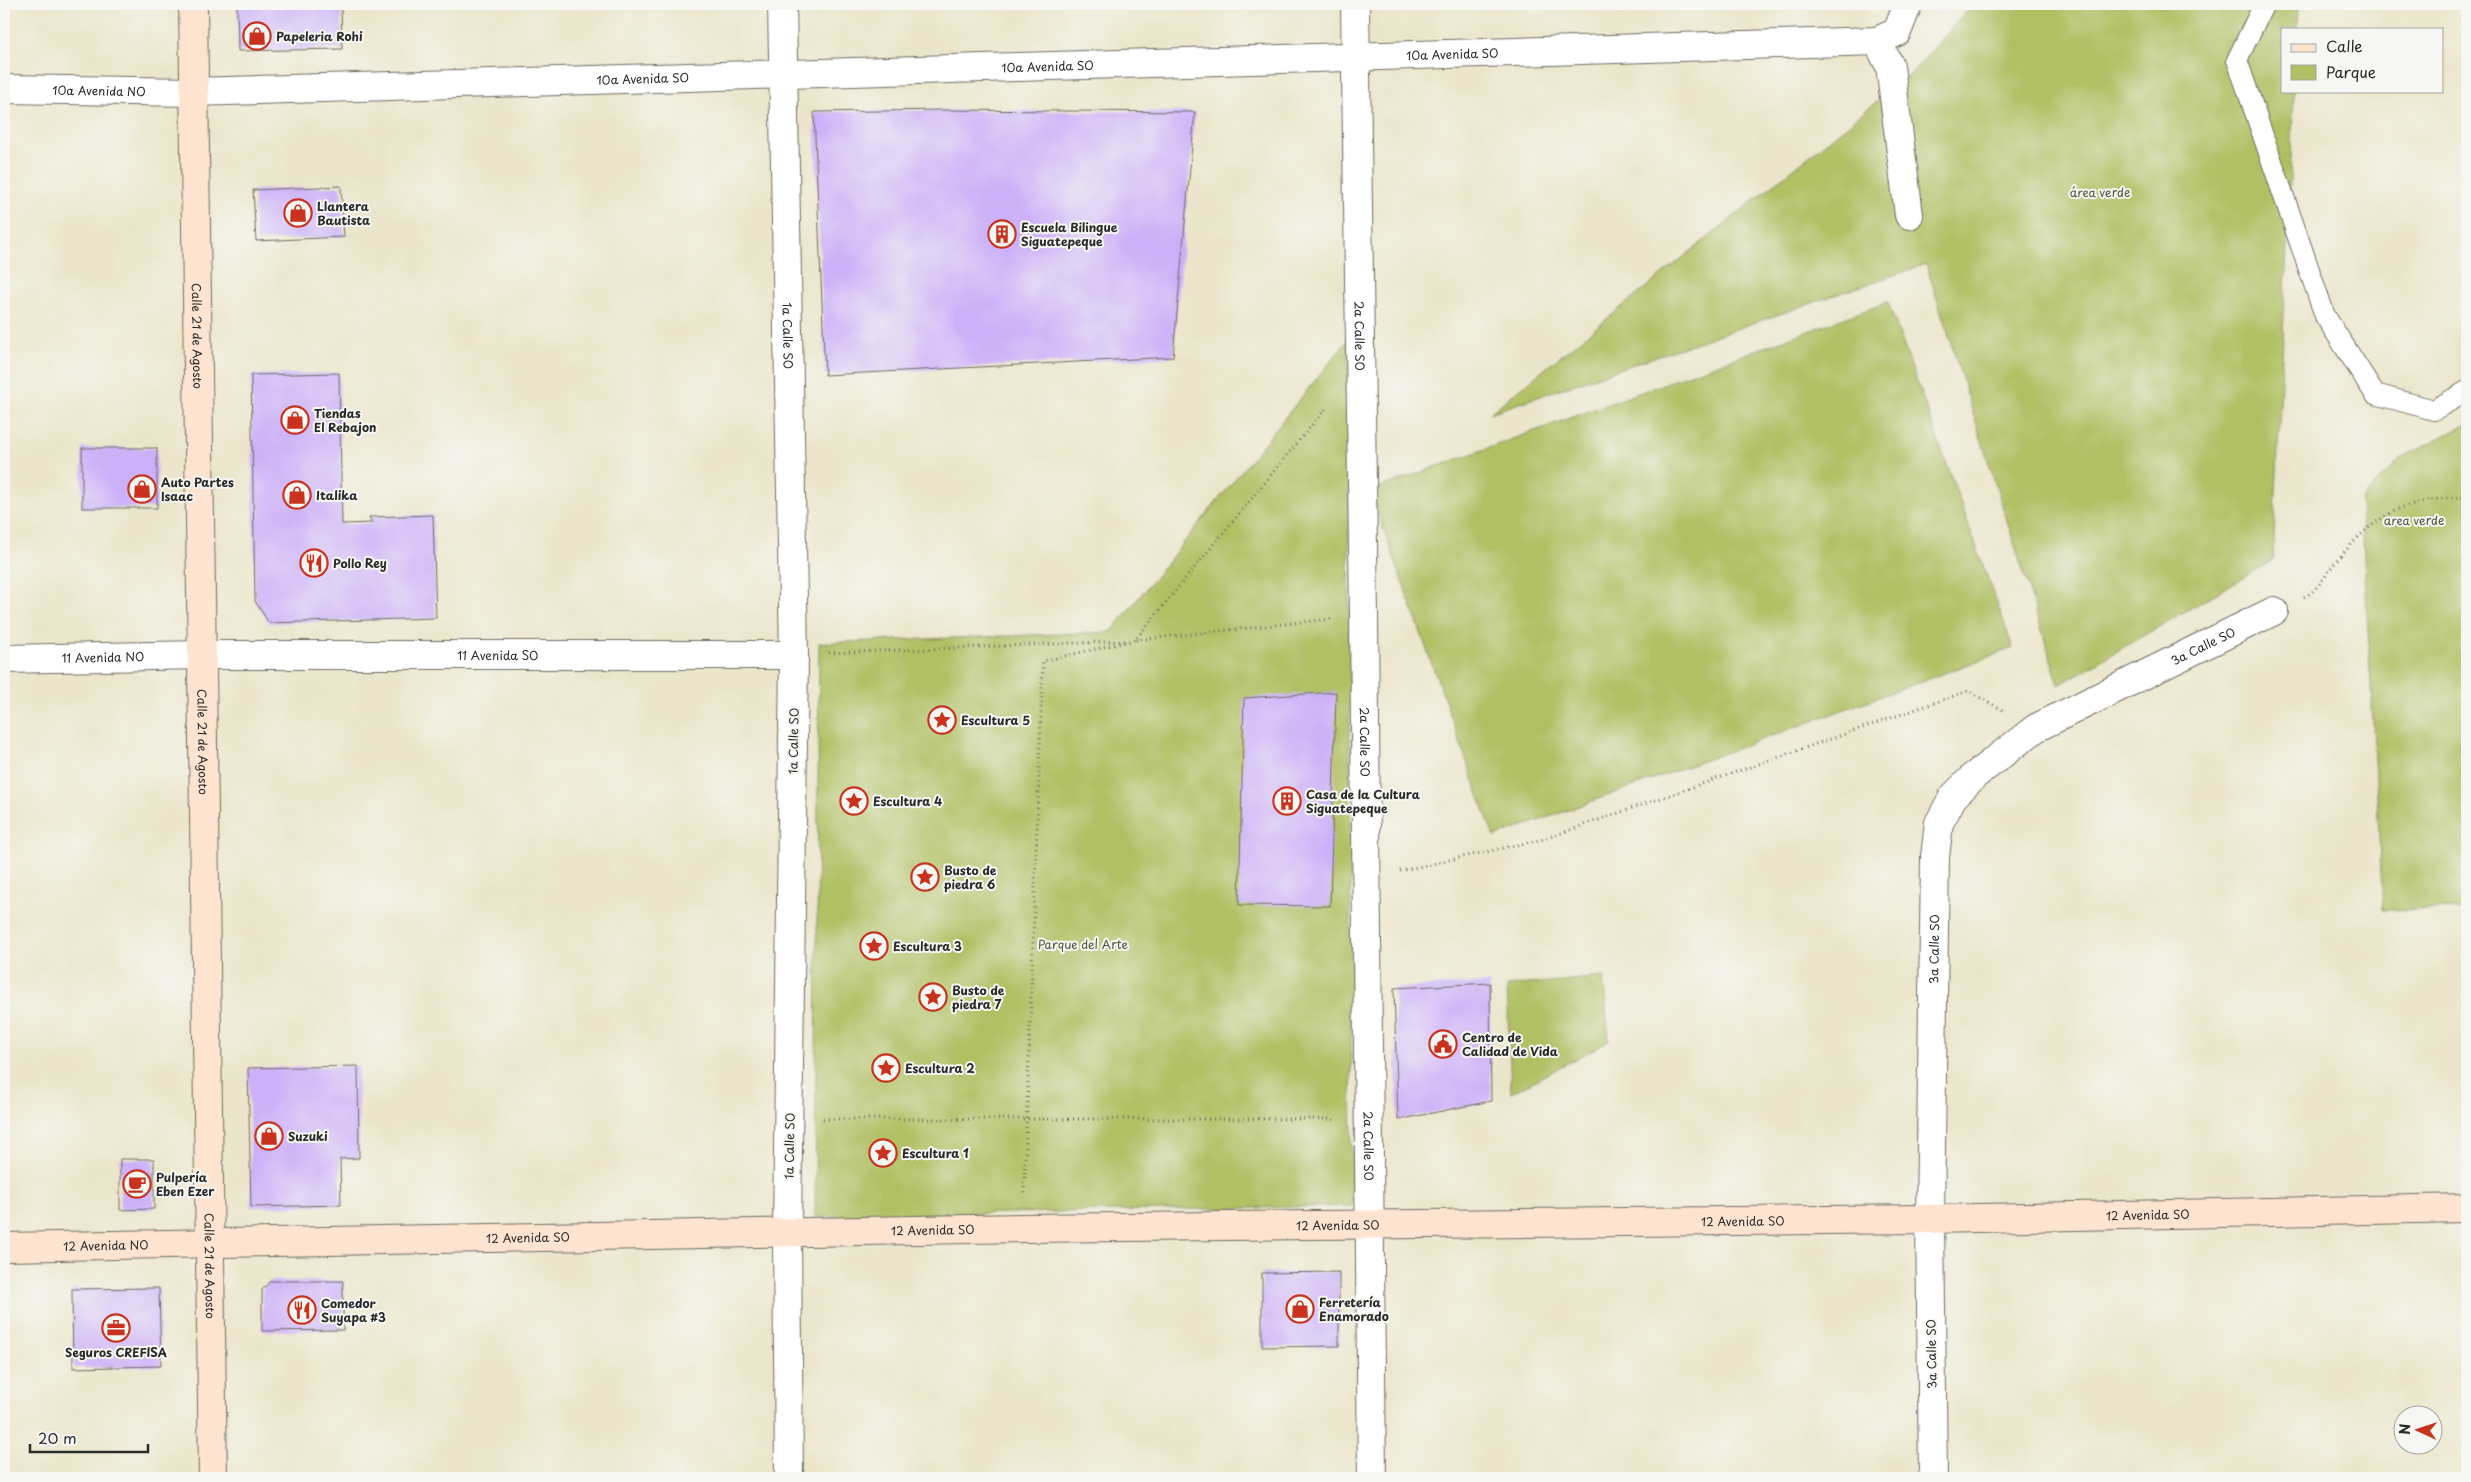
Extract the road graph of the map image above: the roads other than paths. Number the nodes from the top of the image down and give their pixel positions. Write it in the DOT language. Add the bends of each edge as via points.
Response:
graph roads {
  1 [pos="193,4"];
  2 [pos="782,4"];
  3 [pos="1355,4"];
  4 [pos="1908,4"];
  5 [pos="2264,4"];
  6 [pos="1887,36"];
  7 [pos="1356,57"];
  8 [pos="784,74"];
  9 [pos="4,89"];
  10 [pos="194,92"];
  11 [pos="1909,215"];
  12 [pos="2467,391"];
  13 [pos="2274,610"];
  14 [pos="794,655"];
  15 [pos="201,656"];
  16 [pos="4,660"];
  17 [pos="2467,1208"];
  18 [pos="1930,1219"];
  19 [pos="1370,1223"];
  20 [pos="787,1232"];
  21 [pos="209,1242"];
  22 [pos="4,1247"];
  23 [pos="213,1478"];
  24 [pos="789,1478"];
  25 [pos="1372,1478"];
  26 [pos="1932,1478"];
  1 -- 10 [label="street, Calle 21 de Agosto"];
  2 -- 8 [label="street, 1a Calle SO"];
  3 -- 7 [label="street, 2a Calle SO"];
  4 -- 6 [label="street"];
  5 -- 12 [label="lane" via="2237,60 2326,316 2376,394 2434,410"];
  6 -- 7 [label="street, 10a Avenida SO"];
  6 -- 11 [label="street"];
  7 -- 8 [label="street, 10a Avenida SO"];
  7 -- 19 [label="street, 2a Calle SO"];
  8 -- 10 [label="street, 10a Avenida SO"];
  8 -- 14 [label="street, 1a Calle SO"];
  9 -- 10 [label="street, 10a Avenida NO"];
  10 -- 15 [label="street, Calle 21 de Agosto"];
  13 -- 18 [label="street, 3a Calle SO" via="2036,728 1974,776 1953,797 1939,823 1935,857"];
  14 -- 15 [label="street, 11 Avenida SO"];
  14 -- 20 [label="street, 1a Calle SO"];
  15 -- 16 [label="street, 11 Avenida NO"];
  15 -- 21 [label="street, Calle 21 de Agosto"];
  17 -- 18 [label="street, 12 Avenida SO"];
  18 -- 19 [label="street, 12 Avenida SO"];
  18 -- 26 [label="street, 3a Calle SO"];
  19 -- 20 [label="street, 12 Avenida SO"];
  19 -- 25 [label="street, 2a Calle SO"];
  20 -- 21 [label="street, 12 Avenida SO"];
  20 -- 24 [label="street, 1a Calle SO"];
  21 -- 22 [label="street, 12 Avenida NO"];
  21 -- 23 [label="street, Calle 21 de Agosto"];
}
